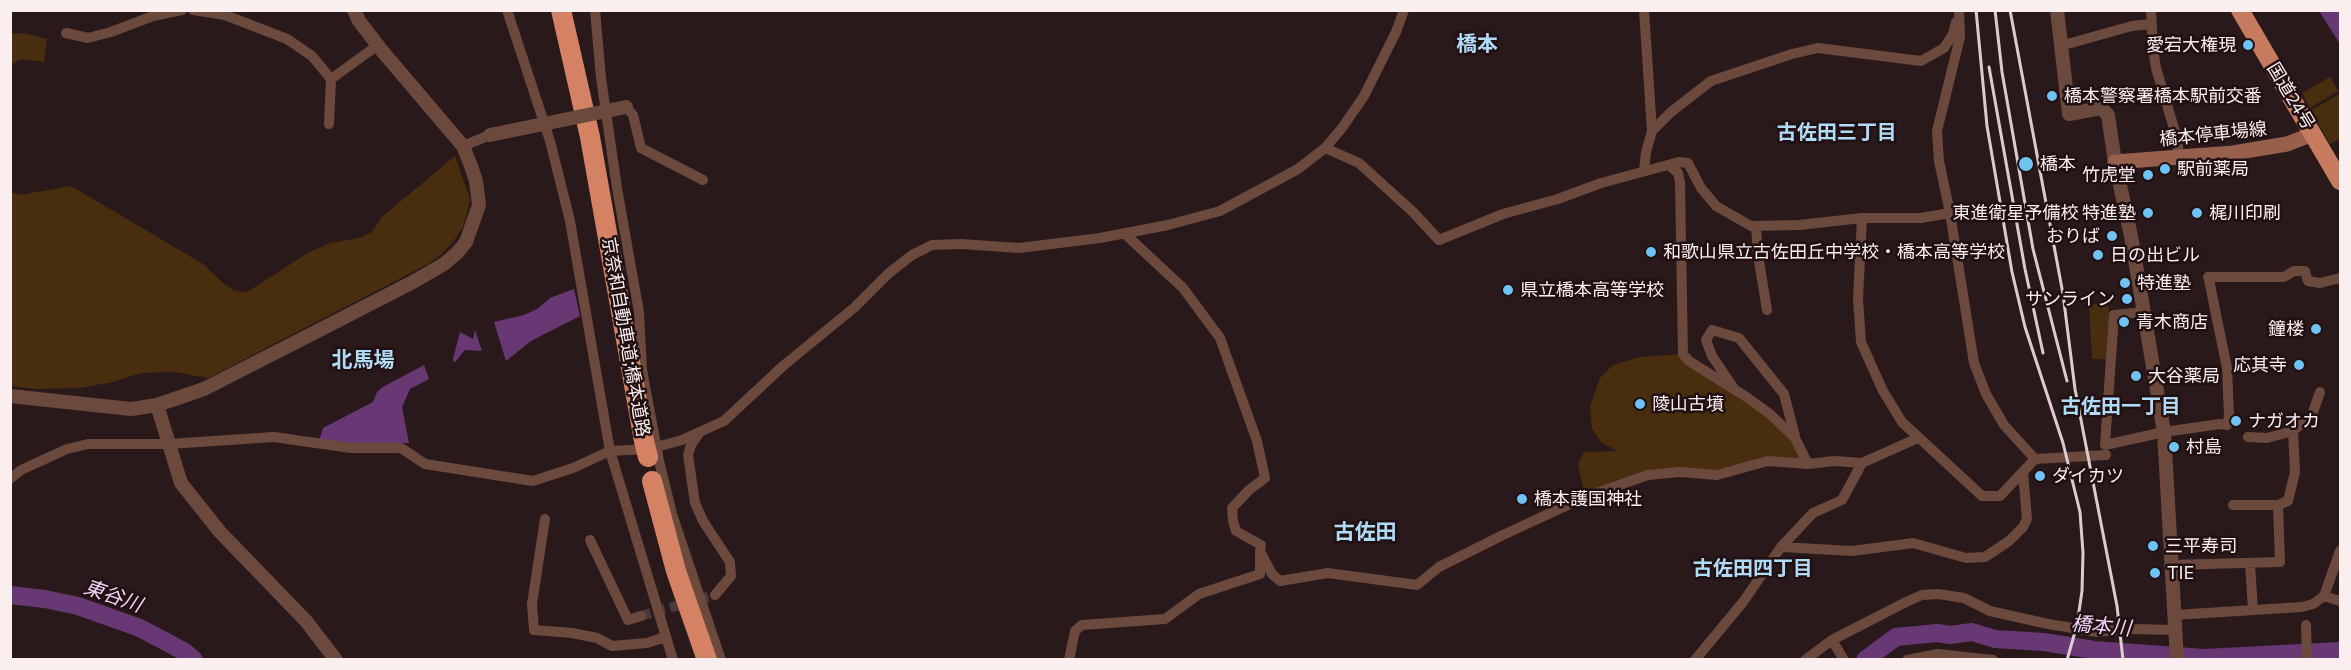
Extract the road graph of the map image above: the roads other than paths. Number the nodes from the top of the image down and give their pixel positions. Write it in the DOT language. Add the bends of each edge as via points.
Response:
graph roads {
  1 [pos="182,10"];
  2 [pos="193,10"];
  3 [pos="354,10"];
  4 [pos="507,10"];
  5 [pos="561,10"];
  6 [pos="595,10"];
  7 [pos="1404,10"];
  8 [pos="1644,10"];
  9 [pos="2057,10"];
  10 [pos="2151,10"];
  11 [pos="2240,10"];
  12 [pos="1959,12"];
  13 [pos="2151,24"];
  14 [pos="66,33"];
  15 [pos="378,45"];
  16 [pos="2060,46"];
  17 [pos="331,78"];
  18 [pos="626,107"];
  19 [pos="329,124"];
  20 [pos="1652,131"];
  21 [pos="2313,134"];
  22 [pos="490,135"];
  23 [pos="463,146"];
  24 [pos="1325,148"];
  25 [pos="2180,159"];
  26 [pos="2115,162"];
  27 [pos="1670,165"];
  28 [pos="1644,171"];
  29 [pos="703,180"];
  30 [pos="2340,181"];
  31 [pos="1950,213"];
  32 [pos="1863,218"];
  33 [pos="1756,226"];
  34 [pos="1124,233"];
  35 [pos="2340,278"];
  36 [pos="1767,310"];
  37 [pos="2144,312"];
  38 [pos="1735,390"];
  39 [pos="2320,392"];
  40 [pos="10,396"];
  41 [pos="157,405"];
  42 [pos="2293,431"];
  43 [pos="700,432"];
  44 [pos="2164,432"];
  45 [pos="2248,437"];
  46 [pos="1795,438"];
  47 [pos="1918,438"];
  48 [pos="169,444"];
  49 [pos="650,448"];
  50 [pos="610,451"];
  51 [pos="2106,455"];
  52 [pos="2035,459"];
  53 [pos="1862,463"];
  54 [pos="1808,464"];
  55 [pos="2024,472"];
  56 [pos="10,479"];
  57 [pos="2233,505"];
  58 [pos="2278,505"];
  59 [pos="545,519"];
  60 [pos="590,540"];
  61 [pos="1781,547"];
  62 [pos="2340,550"];
  63 [pos="1260,551"];
  64 [pos="2250,563"];
  65 [pos="2171,565"];
  66 [pos="715,595"];
  67 [pos="2324,596"];
  68 [pos="2340,601"];
  69 [pos="2253,610"];
  70 [pos="2174,615"];
  71 [pos="641,616"];
  72 [pos="2306,625"];
  73 [pos="2132,629"];
  74 [pos="2114,630"];
  75 [pos="2175,630"];
  76 [pos="665,637"];
  77 [pos="1832,640"];
  78 [pos="1926,658"];
  79 [pos="336,660"];
  80 [pos="673,660"];
  81 [pos="706,660"];
  82 [pos="721,660"];
  83 [pos="1069,660"];
  84 [pos="1695,660"];
  85 [pos="1805,660"];
  86 [pos="1844,660"];
  87 [pos="1907,660"];
  88 [pos="1993,660"];
  89 [pos="2177,660"];
  90 [pos="2307,660"];
  1 -- 14 [label="street" via="88,38"];
  2 -- 17 [label="street" via="225,15 287,39 312,56"];
  3 -- 15 [label="street"];
  4 -- 50 [label="street" via="550,141 570,221"];
  5 -- 49 [label="highway, 京奈和自動車道;橋本道路" via="590,137 622,322"];
  6 -- 49 [label="street" via="617,188 639,312"];
  7 -- 24 [label="street" via="1364,96"];
  8 -- 20 [label="street"];
  9 -- 16 [label="street"];
  10 -- 13 [label="street"];
  11 -- 21 [label="highway, 国道24号"];
  12 -- 20 [label="street" via="1944,48 1921,61 1818,48 1792,54 1711,81"];
  12 -- 31 [label="street" via="1960,37 1937,131"];
  13 -- 16 [label="street"];
  13 -- 25 [label="street" via="2156,68"];
  15 -- 17 [label="street"];
  15 -- 23 [label="street"];
  16 -- 26 [label="street" via="2069,114 2105,110"];
  17 -- 19 [label="street"];
  18 -- 22 [label="street, bridge"];
  18 -- 29 [label="street" via="633,115 641,148"];
  20 -- 28 [label="street"];
  21 -- 25 [label="main road, 橋本停車場線" via="2268,148"];
  21 -- 30 [label="highway, 国道24号"];
  22 -- 23 [label="street"];
  23 -- 41 [label="street" via="476,181 479,205 466,242 444,264 204,389"];
  24 -- 28 [label="street" via="1359,163 1439,240 1503,214"];
  24 -- 34 [label="street" via="1298,169 1220,211"];
  25 -- 26 [label="main road, 橋本停車場線"];
  26 -- 37 [label="street"];
  27 -- 28 [label="street"];
  27 -- 33 [label="street" via="1688,163 1716,206"];
  27 -- 38 [label="street" via="1680,182 1683,354"];
  31 -- 32 [label="street" via="1921,218"];
  31 -- 52 [label="street" via="1974,363 2004,425"];
  32 -- 33 [label="street"];
  32 -- 47 [label="street" via="1858,299 1861,342 1883,391 1902,422"];
  33 -- 36 [label="street"];
  34 -- 43 [label="street" via="1019,248 932,245 889,273 724,421"];
  34 -- 63 [label="street" via="1183,288 1220,338 1257,441 1265,478 1232,508 1233,521 1236,531 1261,546"];
  35 -- 44 [label="street" via="2320,284 2308,280 2305,271 2294,271 2284,277 2208,278 2227,368 2227,425"];
  37 -- 44 [label="street"];
  37 -- 44 [label="street" via="2114,315 2105,445"];
  38 -- 46 [label="street" via="1770,414"];
  38 -- 46 [label="street" via="1712,356 1706,340 1712,330 1739,339 1784,394"];
  39 -- 42 [label="street" via="2312,415"];
  40 -- 41 [label="street" via="131,410"];
  41 -- 48 [label="street"];
  42 -- 45 [label="street" via="2267,438"];
  42 -- 58 [label="street" via="2295,472 2288,501"];
  43 -- 49 [label="street"];
  43 -- 66 [label="street" via="688,455 695,503 730,562 731,576"];
  44 -- 65 [label="street"];
  46 -- 54 [label="street"];
  47 -- 53 [label="street"];
  47 -- 55 [label="street" via="1982,496 2000,496"];
  48 -- 50 [label="street" via="274,437 351,448 401,448 425,464 533,481"];
  48 -- 56 [label="street" via="88,444 67,449"];
  48 -- 79 [label="street" via="181,483 220,532 306,621"];
  49 -- 50 [label="street"];
  49 -- 81 [label="highway, 京奈和自動車道;橋本道路, bridge" via="652,481 676,571"];
  49 -- 82 [label="street"];
  50 -- 76 [label="street"];
  51 -- 52 [label="street"];
  52 -- 55 [label="street"];
  53 -- 54 [label="street"];
  53 -- 61 [label="street" via="1842,500 1813,513"];
  54 -- 63 [label="street" via="1768,461 1717,475 1648,475 1584,497 1439,567 1416,585 1328,573 1280,581"];
  55 -- 61 [label="street" via="2027,519 2009,541 1985,557 1966,558 1913,543 1852,551"];
  57 -- 58 [label="street"];
  58 -- 64 [label="street" via="2280,562"];
  59 -- 76 [label="street" via="532,604 534,630 597,638 612,646"];
  60 -- 71 [label="street" via="628,620"];
  61 -- 84 [label="street" via="1743,602"];
  62 -- 67 [label="street"];
  63 -- 83 [label="street" via="1260,574 1199,594 1164,620 1082,625 1074,631"];
  64 -- 65 [label="street"];
  64 -- 69 [label="street"];
  65 -- 70 [label="street"];
  67 -- 68 [label="street"];
  67 -- 69 [label="street" via="2302,607"];
  69 -- 70 [label="street"];
  70 -- 75 [label="street"];
  72 -- 90 [label="street"];
  73 -- 75 [label="street"];
  74 -- 77 [label="street" via="2097,632 2037,621 1938,594 1906,602"];
  75 -- 89 [label="street"];
  76 -- 80 [label="street"];
  77 -- 85 [label="street"];
  77 -- 86 [label="street"];
  78 -- 87 [label="street"];
  78 -- 88 [label="street" via="1938,654"];
}
